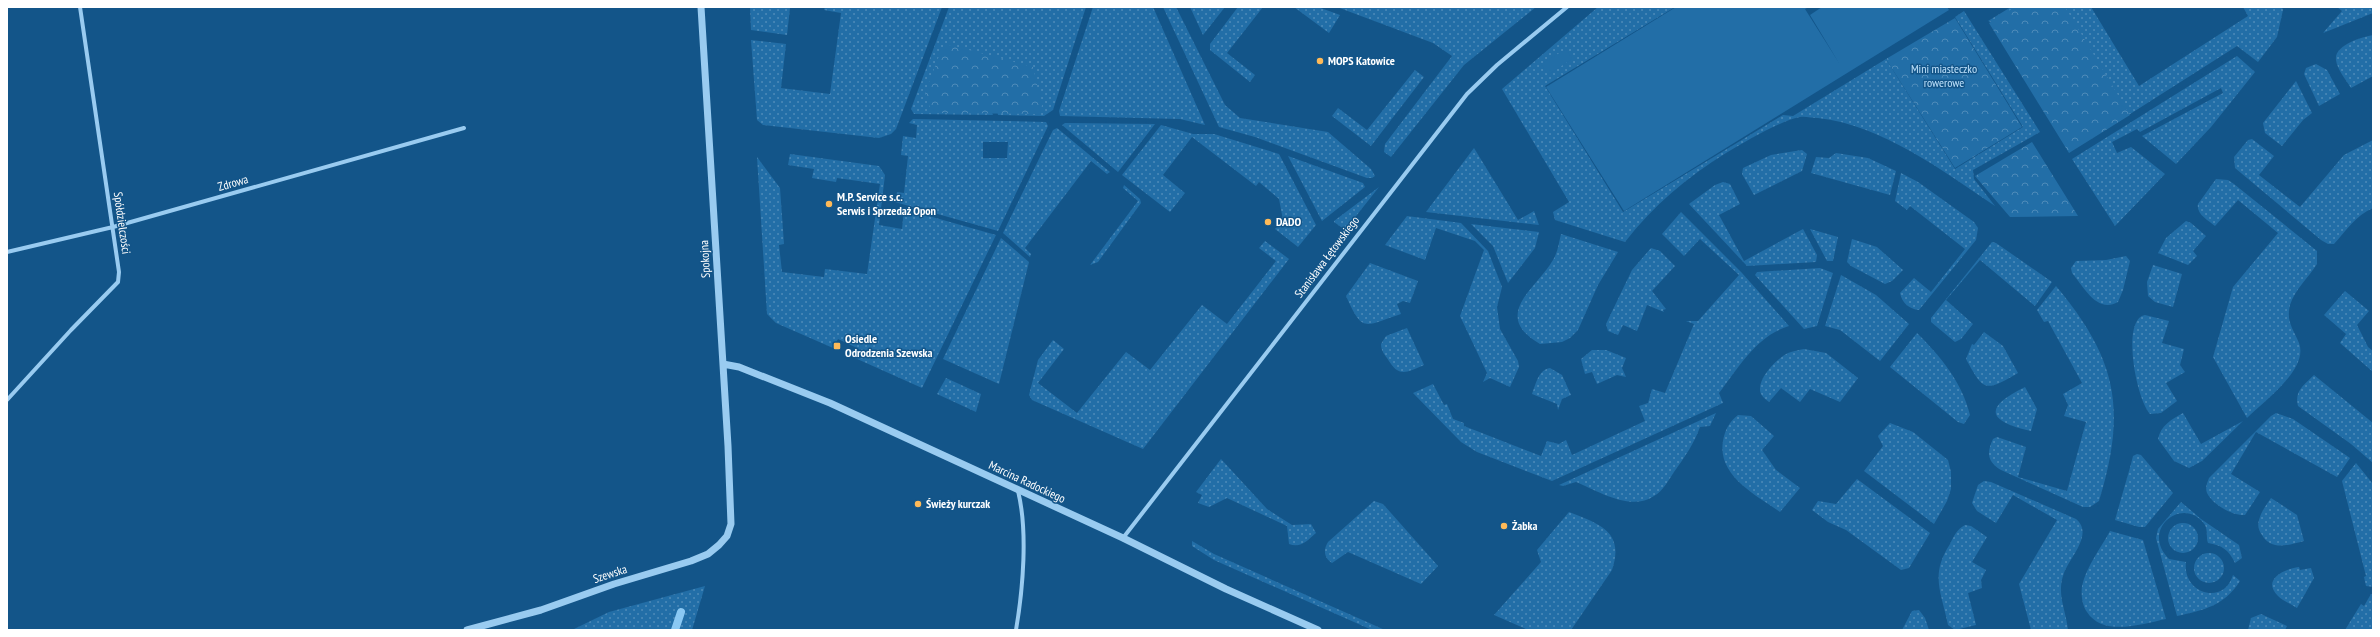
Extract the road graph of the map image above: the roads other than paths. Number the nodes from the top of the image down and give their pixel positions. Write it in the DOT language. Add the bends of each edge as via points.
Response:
graph roads {
  1 [pos="80,7"];
  2 [pos="701,7"];
  3 [pos="1567,7"];
  4 [pos="464,128"];
  5 [pos="113,227"];
  6 [pos="7,252"];
  7 [pos="723,364"];
  8 [pos="7,400"];
  9 [pos="1018,491"];
  10 [pos="730,510"];
  11 [pos="1123,538"];
  12 [pos="467,630"];
  13 [pos="1016,630"];
  14 [pos="1318,630"];
  1 -- 5 [label="street, Spółdzielczości"];
  2 -- 7 [label="street, Spokojna"];
  3 -- 11 [label="street, Stanisława Łętowskiego" via="1496,65 1467,94"];
  4 -- 5 [label="street, Zdrowa"];
  5 -- 6 [label="street, Zdrowa"];
  5 -- 8 [label="street, Spółdzielczości" via="118,282 70,330"];
  7 -- 9 [label="street, Marcina Radockiego" via="739,367 830,403"];
  7 -- 10 [label="street, Spokojna"];
  9 -- 11 [label="street, Marcina Radockiego"];
  9 -- 13 [label="street" via="1021,503 1023,552"];
  10 -- 12 [label="street, Szewska" via="731,524 727,536 708,554 541,610"];
  11 -- 14 [label="street, Marcina Radockiego" via="1226,589"];
}
